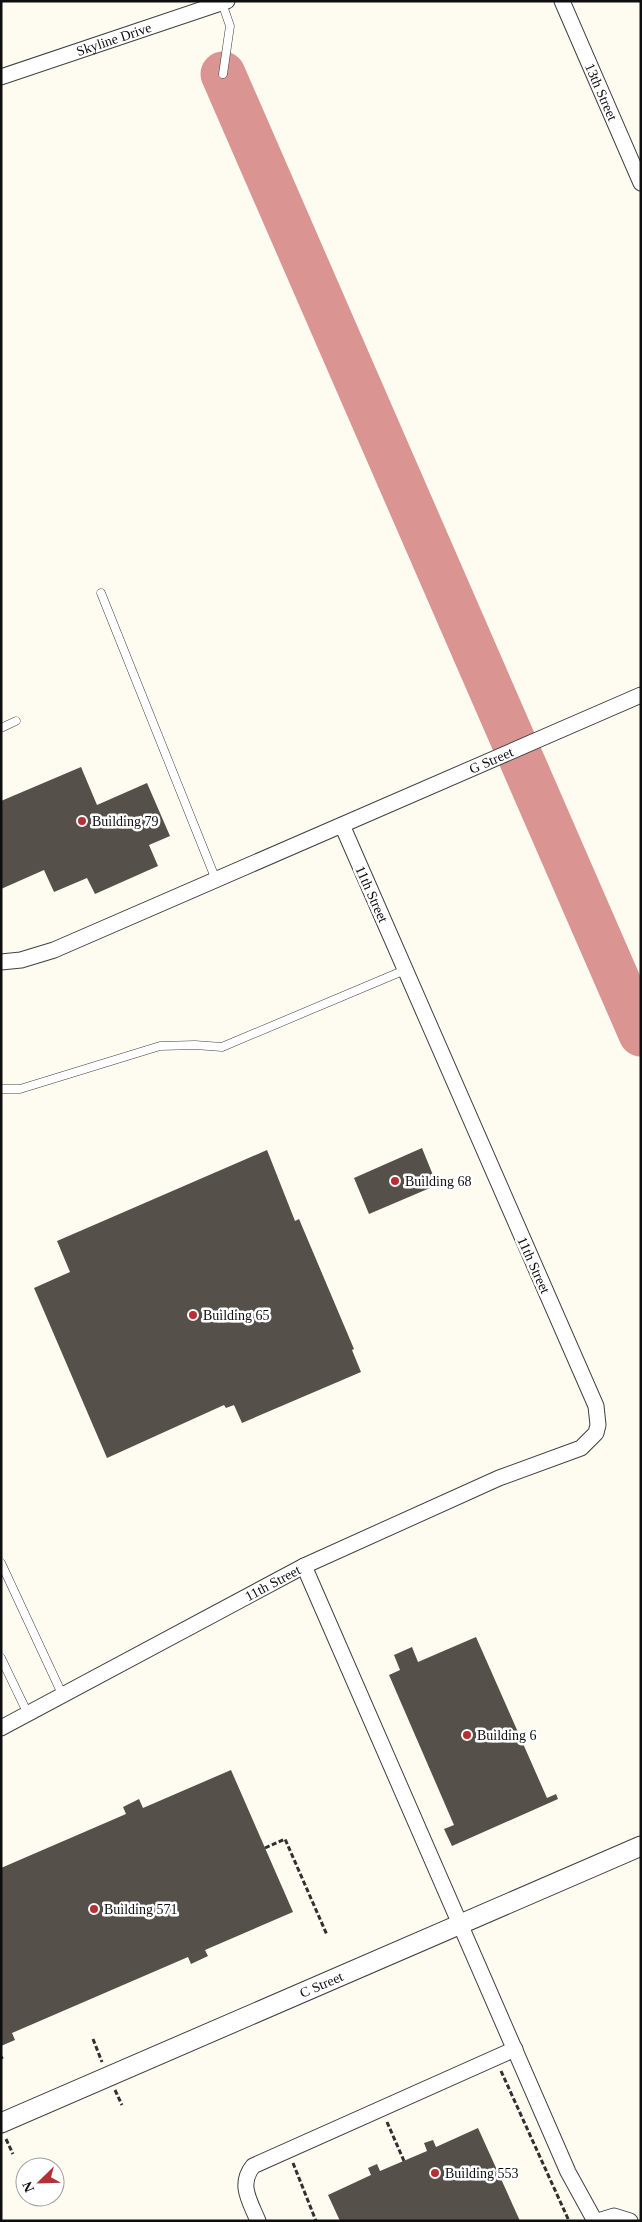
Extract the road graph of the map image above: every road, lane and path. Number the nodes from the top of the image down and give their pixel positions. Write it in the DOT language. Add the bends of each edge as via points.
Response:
graph roads {
  1 [pos="562,1"];
  2 [pos="225,2"];
  3 [pos="223,74"];
  4 [pos="1,77"];
  5 [pos="641,183"];
  6 [pos="101,593"];
  7 [pos="641,695"];
  8 [pos="16,721"];
  9 [pos="1,728"];
  10 [pos="342,825"];
  11 [pos="216,880"];
  12 [pos="1,962"];
  13 [pos="405,970"];
  14 [pos="1,1089"];
  15 [pos="1,1562"];
  16 [pos="304,1566"];
  17 [pos="1,1658"];
  18 [pos="62,1696"];
  19 [pos="28,1714"];
  20 [pos="1,1728"];
  21 [pos="641,1846"];
  22 [pos="265,1848"];
  23 [pos="459,1924"];
  24 [pos="327,1935"];
  25 [pos="515,2049"];
  26 [pos="492,2073"];
  27 [pos="395,2116"];
  28 [pos="386,2120"];
  29 [pos="378,2124"];
  30 [pos="3,2130"];
  31 [pos="13,2154"];
  32 [pos="301,2159"];
  33 [pos="404,2161"];
  34 [pos="258,2221"];
  35 [pos="316,2221"];
  36 [pos="569,2221"];
  37 [pos="597,2221"];
  38 [pos="630,2221"];
  1 -- 5 [label="street, 13th Street"];
  2 -- 3 [label="lane" via="230,26"];
  2 -- 4 [label="street, Skyline Drive"];
  6 -- 11 [label="lane"];
  7 -- 10 [label="street, G Street"];
  8 -- 9 [label="lane"];
  10 -- 11 [label="street"];
  10 -- 13 [label="street, 11th Street"];
  11 -- 12 [label="street" via="54,950"];
  13 -- 14 [label="lane" via="222,1047 160,1046 20,1089"];
  13 -- 16 [label="street, 11th Street" via="592,1397 598,1425 592,1440 581,1448 490,1482"];
  15 -- 18 [label="lane"];
  16 -- 18 [label="street, 11th Street"];
  16 -- 23 [label="street"];
  17 -- 19 [label="lane"];
  18 -- 19 [label="street, 11th Street"];
  19 -- 20 [label="street, 11th Street"];
  21 -- 23 [label="street, C Street"];
  22 -- 24 [label="path" via="285,1839"];
  23 -- 25 [label="street"];
  23 -- 30 [label="street, C Street"];
  25 -- 34 [label="street" via="253,2166 246,2174 244,2187"];
  25 -- 37 [label="street" via="573,2182"];
  26 -- 36 [label="path" via="500,2069"];
  27 -- 28 [label="path"];
  28 -- 29 [label="path"];
  28 -- 33 [label="path"];
  30 -- 31 [label="path"];
  32 -- 35 [label="path" via="293,2163"];
  37 -- 38 [label="street" via="614,2216"];
}
